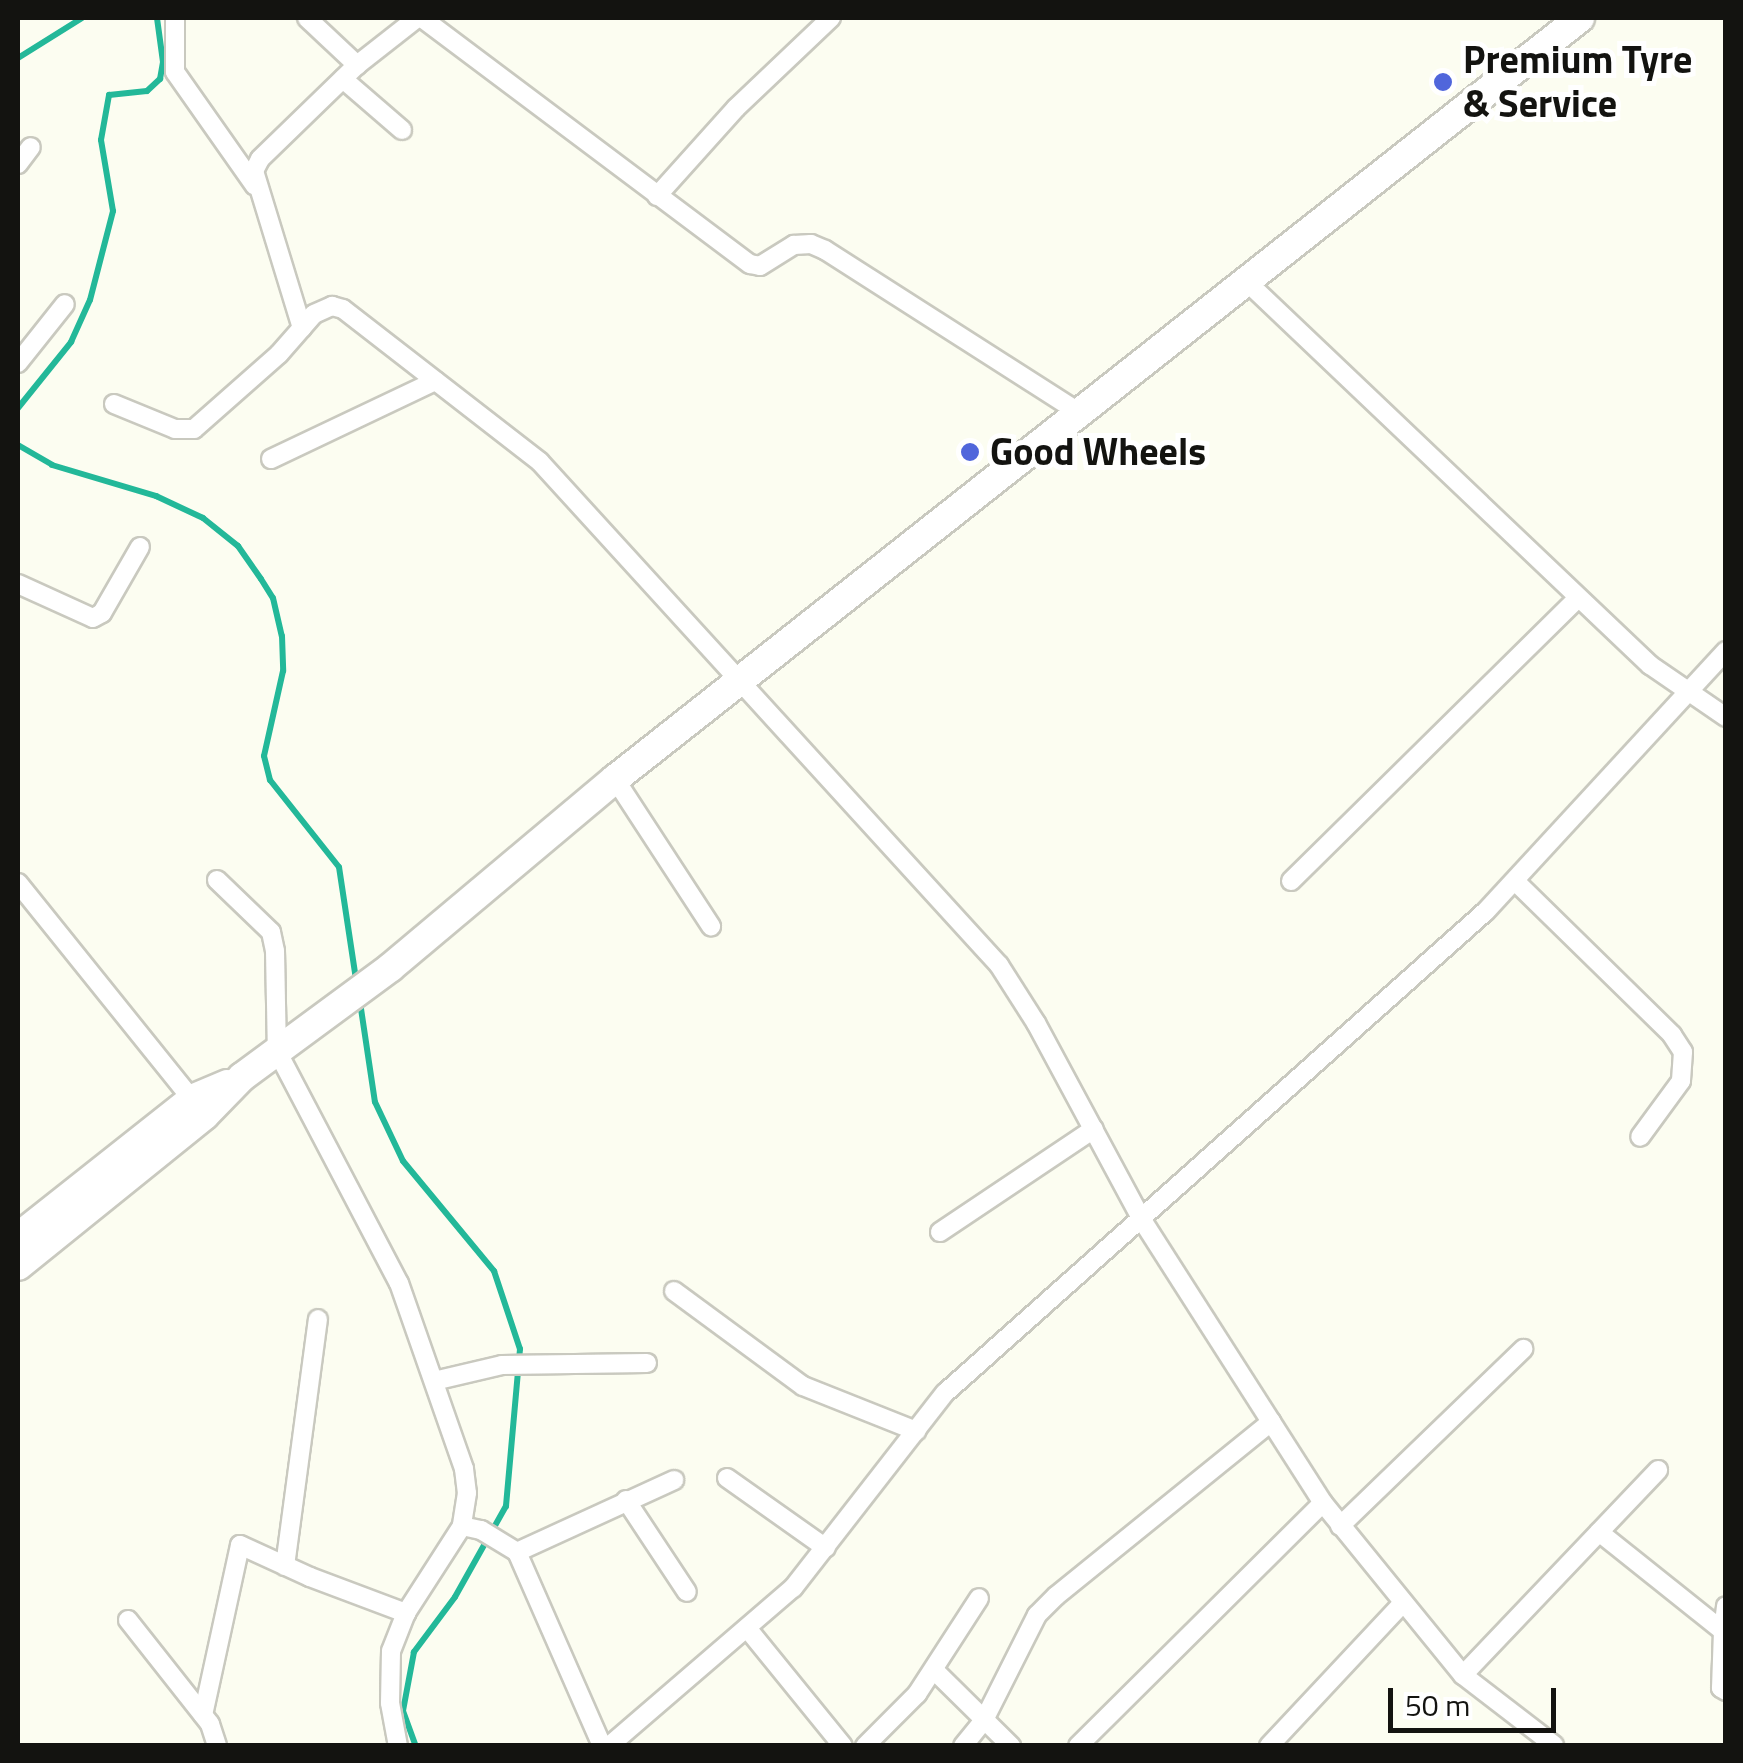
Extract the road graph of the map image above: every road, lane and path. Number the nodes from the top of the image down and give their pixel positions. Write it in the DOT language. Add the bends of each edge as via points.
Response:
graph roads {
  1 [pos="175,18"];
  2 [pos="307,18"];
  3 [pos="419,18"];
  4 [pos="831,18"];
  5 [pos="1580,18"];
  6 [pos="350,72"];
  7 [pos="402,130"];
  8 [pos="30,148"];
  9 [pos="18,164"];
  10 [pos="255,186"];
  11 [pos="657,196"];
  12 [pos="1244,280"];
  13 [pos="66,304"];
  14 [pos="302,328"];
  15 [pos="18,363"];
  16 [pos="434,381"];
  17 [pos="114,404"];
  18 [pos="1077,412"];
  19 [pos="271,460"];
  20 [pos="140,547"];
  21 [pos="18,584"];
  22 [pos="1578,598"];
  23 [pos="1726,652"];
  24 [pos="739,681"];
  25 [pos="1688,695"];
  26 [pos="1726,716"];
  27 [pos="616,779"];
  28 [pos="217,880"];
  29 [pos="1290,881"];
  30 [pos="1515,881"];
  31 [pos="18,883"];
  32 [pos="711,926"];
  33 [pos="277,1051"];
  34 [pos="198,1107"];
  35 [pos="1094,1129"];
  36 [pos="1640,1137"];
  37 [pos="1142,1220"];
  38 [pos="940,1232"];
  39 [pos="18,1237"];
  40 [pos="18,1266"];
  41 [pos="674,1291"];
  42 [pos="318,1319"];
  43 [pos="1523,1349"];
  44 [pos="648,1364"];
  45 [pos="434,1381"];
  46 [pos="1272,1422"];
  47 [pos="916,1431"];
  48 [pos="1658,1470"];
  49 [pos="726,1478"];
  50 [pos="674,1480"];
  51 [pos="626,1500"];
  52 [pos="1323,1502"];
  53 [pos="462,1526"];
  54 [pos="1340,1526"];
  55 [pos="1599,1532"];
  56 [pos="512,1547"];
  57 [pos="826,1548"];
  58 [pos="285,1566"];
  59 [pos="687,1592"];
  60 [pos="979,1598"];
  61 [pos="1402,1604"];
  62 [pos="1726,1606"];
  63 [pos="406,1613"];
  64 [pos="128,1620"];
  65 [pos="746,1628"];
  66 [pos="1723,1630"];
  67 [pos="935,1671"];
  68 [pos="1463,1674"];
  69 [pos="1726,1691"];
  70 [pos="203,1715"];
  71 [pos="984,1720"];
  72 [pos="1554,1745"];
  73 [pos="217,1746"];
  74 [pos="398,1746"];
  75 [pos="606,1746"];
  76 [pos="843,1746"];
  77 [pos="866,1746"];
  78 [pos="963,1746"];
  79 [pos="1011,1746"];
  80 [pos="1078,1746"];
  81 [pos="1269,1746"];
  1 -- 10 [label="street" via="175,72"];
  2 -- 6 [label="street"];
  3 -- 6 [label="street"];
  3 -- 11 [label="street"];
  4 -- 11 [label="street" via="736,108"];
  5 -- 12 [label="main road"];
  6 -- 7 [label="street"];
  6 -- 10 [label="street" via="260,159"];
  8 -- 9 [label="street"];
  10 -- 14 [label="street"];
  11 -- 18 [label="street" via="750,264 760,266 794,244 826,250"];
  12 -- 18 [label="main road"];
  12 -- 22 [label="street"];
  13 -- 15 [label="street"];
  14 -- 16 [label="street" via="324,307 343,309"];
  14 -- 17 [label="street" via="194,429 175,430"];
  16 -- 19 [label="street"];
  16 -- 24 [label="street" via="558,478"];
  18 -- 24 [label="main road"];
  20 -- 21 [label="street" via="102,613 92,618"];
  22 -- 25 [label="street"];
  22 -- 29 [label="street"];
  23 -- 25 [label="street"];
  24 -- 27 [label="main road"];
  24 -- 35 [label="street" via="999,965"];
  25 -- 26 [label="street"];
  25 -- 30 [label="street"];
  27 -- 32 [label="street"];
  27 -- 33 [label="main road" via="390,967"];
  28 -- 33 [label="street" via="271,932"];
  30 -- 36 [label="street" via="1684,1052 1681,1081"];
  30 -- 37 [label="street"];
  31 -- 34 [label="street"];
  33 -- 34 [label="main road"];
  33 -- 45 [label="street" via="399,1282"];
  34 -- 39 [label="main road"];
  34 -- 40 [label="main road"];
  35 -- 37 [label="street"];
  35 -- 38 [label="street"];
  37 -- 46 [label="street"];
  37 -- 47 [label="street" via="945,1393"];
  41 -- 47 [label="street" via="803,1386"];
  42 -- 58 [label="street"];
  43 -- 54 [label="street"];
  44 -- 45 [label="street" via="502,1365"];
  45 -- 53 [label="street" via="464,1470"];
  46 -- 52 [label="street"];
  46 -- 71 [label="street" via="1056,1596 1024,1637"];
  47 -- 57 [label="street"];
  48 -- 55 [label="street"];
  49 -- 57 [label="street"];
  50 -- 51 [label="street"];
  51 -- 56 [label="street"];
  51 -- 59 [label="street"];
  52 -- 54 [label="street"];
  52 -- 80 [label="street"];
  53 -- 56 [label="street"];
  53 -- 63 [label="street"];
  54 -- 61 [label="street"];
  55 -- 66 [label="street"];
  55 -- 68 [label="street"];
  56 -- 75 [label="street"];
  57 -- 65 [label="street" via="794,1588"];
  58 -- 63 [label="street"];
  58 -- 70 [label="street" via="240,1545"];
  60 -- 67 [label="street"];
  61 -- 68 [label="street"];
  61 -- 81 [label="street"];
  62 -- 66 [label="street"];
  63 -- 74 [label="street" via="391,1652"];
  64 -- 70 [label="street"];
  65 -- 75 [label="street"];
  65 -- 76 [label="street"];
  66 -- 69 [label="street"];
  67 -- 71 [label="street"];
  67 -- 77 [label="street"];
  68 -- 72 [label="street"];
  70 -- 73 [label="street"];
  71 -- 78 [label="street"];
  71 -- 79 [label="street"];
}
